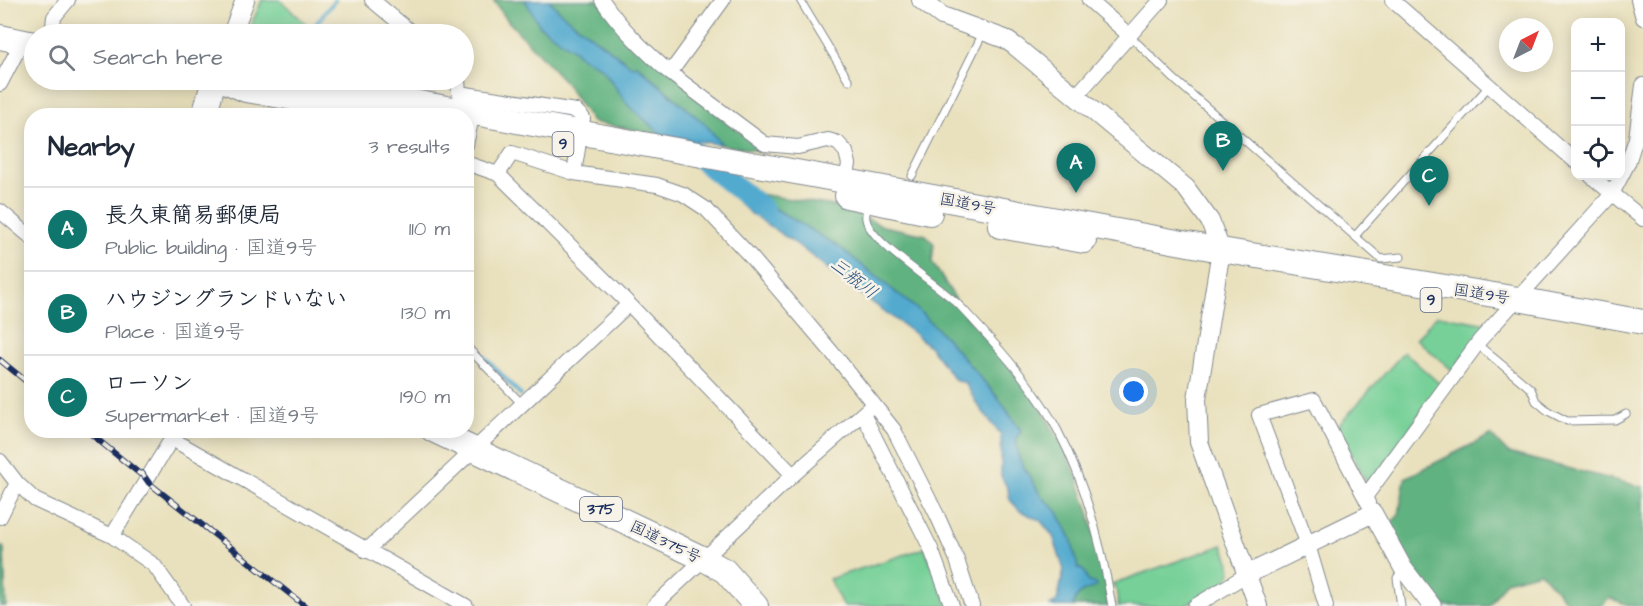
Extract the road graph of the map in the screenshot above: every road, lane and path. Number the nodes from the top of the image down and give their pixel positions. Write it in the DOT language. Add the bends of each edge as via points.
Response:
graph roads {
  1 [pos="68,0"];
  2 [pos="245,0"];
  3 [pos="372,0"];
  4 [pos="602,0"];
  5 [pos="723,0"];
  6 [pos="801,0"];
  7 [pos="921,0"];
  8 [pos="1089,0"];
  9 [pos="1161,0"];
  10 [pos="1392,0"];
  11 [pos="1638,0"];
  12 [pos="1643,18"];
  13 [pos="53,24"];
  14 [pos="236,24"];
  15 [pos="401,24"];
  16 [pos="984,31"];
  17 [pos="1130,36"];
  18 [pos="19,41"];
  19 [pos="670,73"];
  20 [pos="849,81"];
  21 [pos="0,84"];
  22 [pos="1643,85"];
  23 [pos="1490,86"];
  24 [pos="211,90"];
  25 [pos="246,90"];
  26 [pos="330,90"];
  27 [pos="459,90"];
  28 [pos="1076,96"];
  29 [pos="206,108"];
  30 [pos="350,108"];
  31 [pos="396,108"];
  32 [pos="474,128"];
  33 [pos="580,139"];
  34 [pos="1571,158"];
  35 [pos="474,166"];
  36 [pos="574,173"];
  37 [pos="498,174"];
  38 [pos="1596,180"];
  39 [pos="839,186"];
  40 [pos="888,192"];
  41 [pos="1612,194"];
  42 [pos="0,211"];
  43 [pos="1643,219"];
  44 [pos="24,231"];
  45 [pos="1355,236"];
  46 [pos="1220,257"];
  47 [pos="1401,257"];
  48 [pos="629,304"];
  49 [pos="1513,305"];
  50 [pos="1643,322"];
  51 [pos="1643,338"];
  52 [pos="1477,344"];
  53 [pos="474,354"];
  54 [pos="522,404"];
  55 [pos="874,404"];
  56 [pos="863,414"];
  57 [pos="1626,414"];
  58 [pos="173,438"];
  59 [pos="180,438"];
  60 [pos="451,438"];
  61 [pos="474,449"];
  62 [pos="0,461"];
  63 [pos="793,475"];
  64 [pos="17,483"];
  65 [pos="1369,505"];
  66 [pos="0,517"];
  67 [pos="112,536"];
  68 [pos="1308,545"];
  69 [pos="366,551"];
  70 [pos="704,559"];
  71 [pos="1403,568"];
  72 [pos="1246,574"];
  73 [pos="183,606"];
  74 [pos="466,606"];
  75 [pos="654,606"];
  76 [pos="756,606"];
  77 [pos="952,606"];
  78 [pos="972,606"];
  79 [pos="1112,606"];
  80 [pos="1195,606"];
  81 [pos="1258,606"];
  82 [pos="1326,606"];
  83 [pos="1401,606"];
  84 [pos="1432,606"];
  1 -- 13 [label="street"];
  2 -- 14 [label="street"];
  3 -- 15 [label="street"];
  4 -- 19 [label="street" via="639,46"];
  5 -- 19 [label="street"];
  6 -- 20 [label="lane"];
  7 -- 16 [label="street" via="942,16"];
  8 -- 17 [label="street"];
  9 -- 17 [label="street"];
  10 -- 23 [label="street"];
  11 -- 12 [label="street"];
  16 -- 28 [label="street" via="1005,39"];
  16 -- 40 [label="lane"];
  17 -- 28 [label="street"];
  17 -- 45 [label="lane"];
  18 -- 21 [label="street"];
  19 -- 39 [label="street" via="765,144 798,147 828,140 838,143 849,164"];
  22 -- 41 [label="street" via="1636,138"];
  23 -- 34 [label="street"];
  23 -- 45 [label="lane"];
  24 -- 29 [label="highway"];
  25 -- 30 [label="highway"];
  26 -- 31 [label="highway, 国道9号 / 9"];
  27 -- 33 [label="street" via="576,111 584,118"];
  28 -- 46 [label="street" via="1186,188 1210,221"];
  32 -- 33 [label="highway, 国道9号 / 9"];
  33 -- 36 [label="street"];
  33 -- 39 [label="highway, 国道9号 / 9" via="660,162"];
  33 -- 39 [label="highway, 国道9号 / 9" via="622,139 812,174"];
  35 -- 37 [label="street"];
  36 -- 37 [label="street" via="512,153"];
  36 -- 55 [label="street" via="657,185 683,194 706,209"];
  37 -- 48 [label="street"];
  38 -- 41 [label="street"];
  39 -- 40 [label="highway, 国道9号 / 9"];
  40 -- 46 [label="highway, 国道9号 / 9" via="944,207"];
  40 -- 79 [label="lane" via="866,220 875,234 958,303 1021,376 1058,431 1090,509"];
  41 -- 43 [label="street"];
  41 -- 49 [label="street"];
  42 -- 44 [label="street"];
  45 -- 47 [label="lane" via="1381,259"];
  46 -- 49 [label="highway, 国道9号 / 9"];
  46 -- 72 [label="street" via="1197,399 1199,442"];
  48 -- 54 [label="street"];
  48 -- 63 [label="street"];
  49 -- 50 [label="highway, 国道9号 / 9"];
  49 -- 51 [label="highway, 国道9号 / 9"];
  49 -- 52 [label="street"];
  52 -- 57 [label="lane" via="1531,389 1536,401 1568,421 1615,420"];
  52 -- 65 [label="street"];
  53 -- 54 [label="lane"];
  54 -- 61 [label="street"];
  55 -- 56 [label="street"];
  55 -- 78 [label="street" via="894,430 937,515"];
  56 -- 63 [label="street"];
  56 -- 77 [label="street" via="931,549"];
  58 -- 67 [label="street"];
  59 -- 69 [label="street"];
  60 -- 61 [label="highway, 国道375号 / 375"];
  61 -- 69 [label="street"];
  61 -- 70 [label="highway, 国道375号 / 375"];
  62 -- 64 [label="street"];
  63 -- 70 [label="street"];
  64 -- 66 [label="street"];
  64 -- 67 [label="street" via="34,500"];
  65 -- 68 [label="street"];
  65 -- 68 [label="street" via="1314,400 1259,415"];
  65 -- 71 [label="street"];
  67 -- 73 [label="street" via="154,565"];
  68 -- 72 [label="street"];
  68 -- 82 [label="street"];
  69 -- 74 [label="street"];
  70 -- 75 [label="street"];
  70 -- 76 [label="highway, 国道375号 / 375" via="725,571"];
  71 -- 83 [label="lane" via="1396,578"];
  71 -- 84 [label="street"];
  72 -- 80 [label="street"];
  72 -- 81 [label="street"];
}
